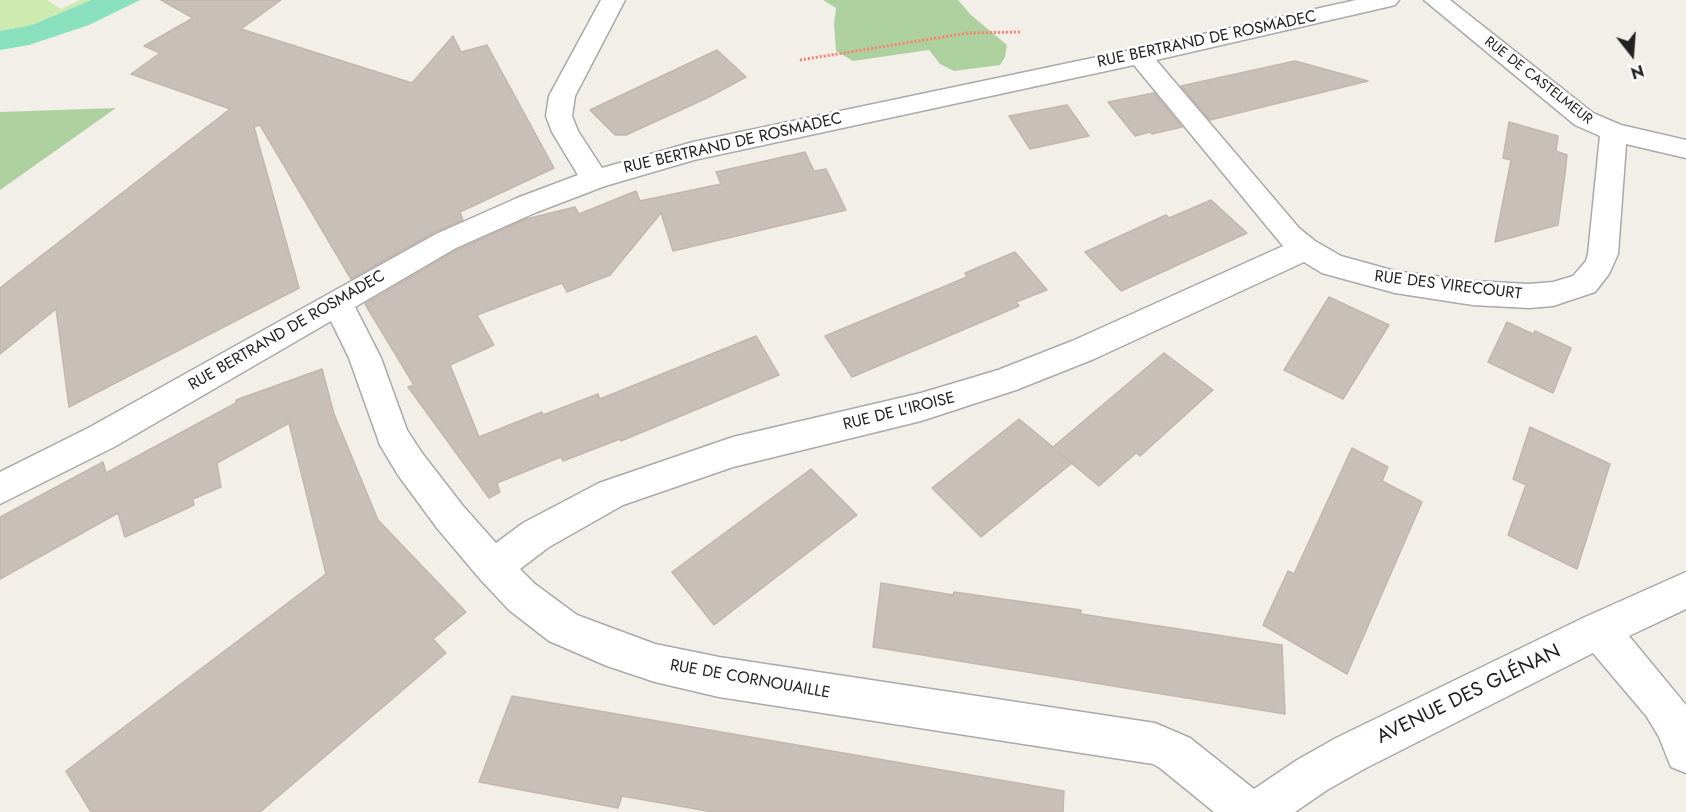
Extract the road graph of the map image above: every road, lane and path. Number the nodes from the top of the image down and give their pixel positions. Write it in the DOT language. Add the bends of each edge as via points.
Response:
graph roads {
  1 [pos="613,0"];
  2 [pos="1387,0"];
  3 [pos="1436,0"];
  4 [pos="1020,32"];
  5 [pos="1140,56"];
  6 [pos="800,60"];
  7 [pos="1614,132"];
  8 [pos="1686,149"];
  9 [pos="595,179"];
  10 [pos="1305,249"];
  11 [pos="338,303"];
  12 [pos="0,489"];
  13 [pos="493,567"];
  14 [pos="1686,590"];
  15 [pos="1599,630"];
  16 [pos="1686,752"];
  17 [pos="1248,812"];
  18 [pos="1258,812"];
  1 -- 9 [label="street" via="562,96 559,116"];
  2 -- 5 [label="street, RUE BERTRAND DE ROSMADEC"];
  3 -- 7 [label="street, RUE DE CASTELMEUR" via="1572,111"];
  4 -- 6 [label="path" via="968,33"];
  5 -- 9 [label="street, RUE BERTRAND DE ROSMADEC" via="693,151"];
  5 -- 10 [label="street, RUE DES VIRECOURT" via="1289,235"];
  7 -- 8 [label="street, RUE DE CASTELMEUR"];
  7 -- 10 [label="street, RUE DES VIRECOURT" via="1603,254 1593,276 1570,290 1529,296 1422,286 1345,269"];
  9 -- 11 [label="street, RUE BERTRAND DE ROSMADEC" via="470,229"];
  10 -- 13 [label="street, RUE DE L'IROISE" via="1083,350 1005,381 921,407 732,452 611,495 536,535"];
  11 -- 12 [label="street, RUE BERTRAND DE ROSMADEC" via="102,437"];
  11 -- 13 [label="street, RUE DE CORNOUAILLE" via="365,358 392,435 410,465"];
  13 -- 17 [label="street, RUE DE CORNOUAILLE" via="522,597 563,628 655,663 719,677 1155,744 1175,753"];
  14 -- 15 [label="street, AVENUE DES GLÉNAN"];
  15 -- 16 [label="street" via="1661,703 1675,723"];
  15 -- 18 [label="street, AVENUE DES GLÉNAN" via="1351,753"];
}
